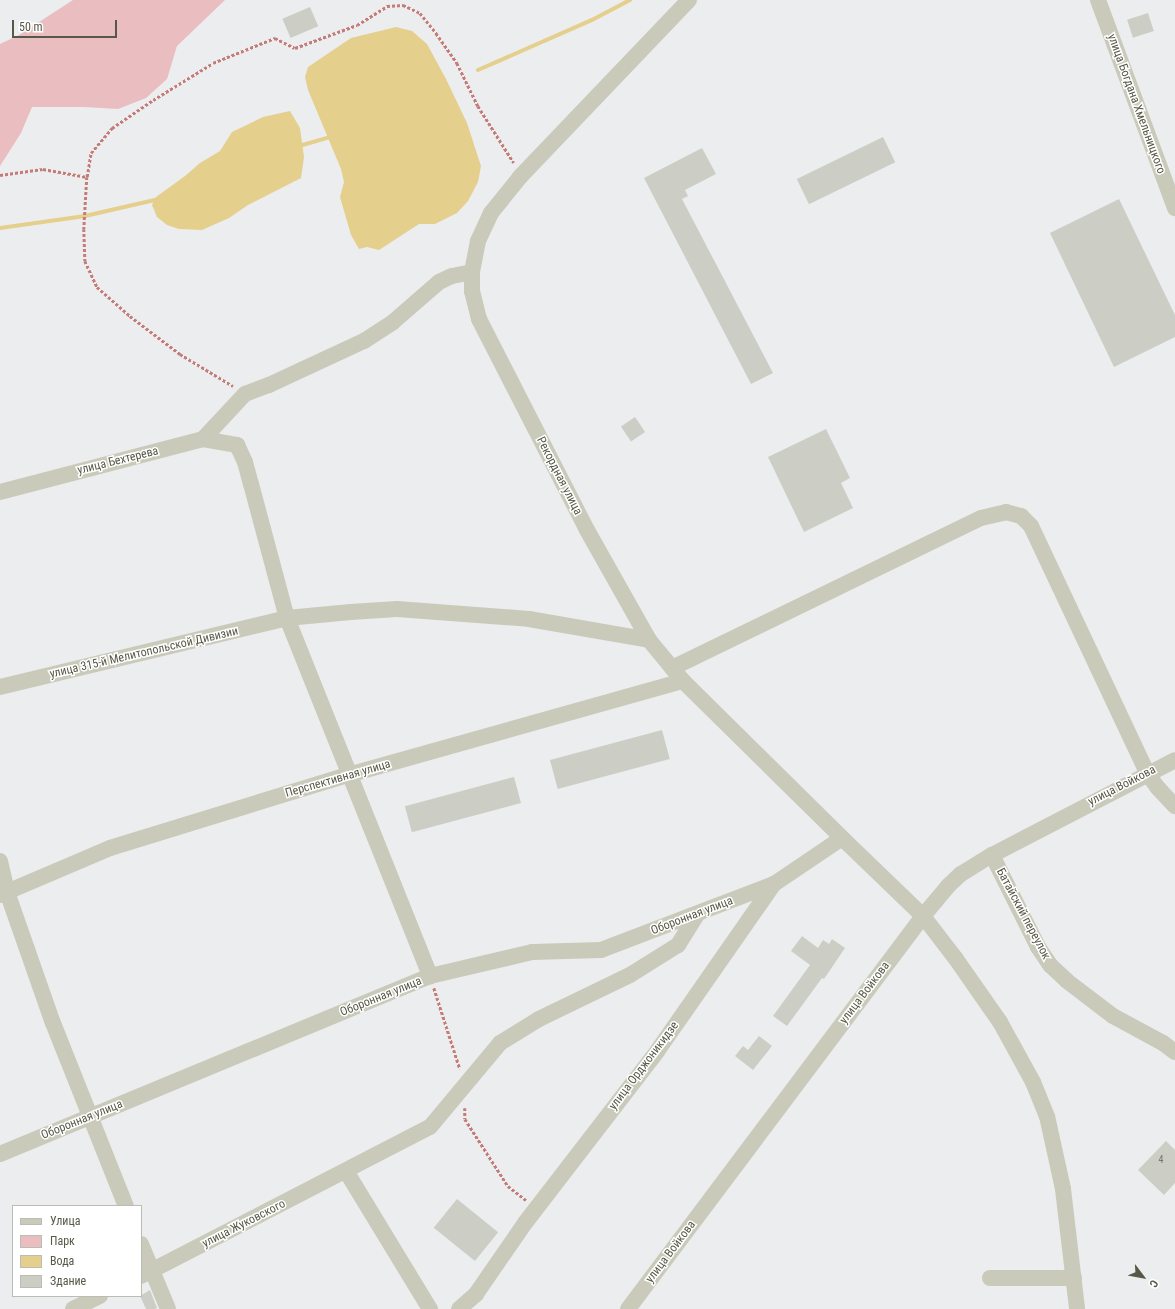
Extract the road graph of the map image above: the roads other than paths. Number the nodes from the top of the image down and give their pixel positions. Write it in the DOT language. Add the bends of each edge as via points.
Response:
graph roads {
  1 [pos="689,0"];
  2 [pos="1098,0"];
  3 [pos="1175,208"];
  4 [pos="472,272"];
  5 [pos="203,439"];
  6 [pos="0,492"];
  7 [pos="287,618"];
  8 [pos="649,640"];
  9 [pos="672,668"];
  10 [pos="682,681"];
  11 [pos="0,687"];
  12 [pos="1175,760"];
  13 [pos="1147,773"];
  14 [pos="348,775"];
  15 [pos="1175,806"];
  16 [pos="842,838"];
  17 [pos="992,855"];
  18 [pos="0,861"];
  19 [pos="774,884"];
  20 [pos="4,894"];
  21 [pos="696,914"];
  22 [pos="923,916"];
  23 [pos="430,976"];
  24 [pos="1175,1052"];
  25 [pos="90,1117"];
  26 [pos="0,1154"];
  27 [pos="346,1171"];
  28 [pos="126,1205"];
  29 [pos="142,1250"];
  30 [pos="146,1273"];
  31 [pos="990,1278"];
  32 [pos="1074,1278"];
  33 [pos="98,1297"];
  34 [pos="73,1309"];
  35 [pos="168,1309"];
  36 [pos="430,1309"];
  37 [pos="459,1309"];
  38 [pos="628,1309"];
  39 [pos="1077,1309"];
  1 -- 4 [label="street, Рекордная улица" via="501,199 478,241"];
  2 -- 3 [label="street, улица Богдана Хмельницкого"];
  4 -- 5 [label="street" via="439,282 393,322 364,341 245,394"];
  4 -- 8 [label="street, Рекордная улица" via="472,291 482,326 587,530"];
  5 -- 6 [label="street, улица Бехтерева"];
  5 -- 7 [label="street, улица Бехтерева" via="237,445 245,462"];
  7 -- 8 [label="street, улица 315-й Мелитопольской Дивизии" via="397,610 441,611 529,619"];
  7 -- 11 [label="street, улица 315-й Мелитопольской Дивизии"];
  7 -- 14 [label="street"];
  8 -- 9 [label="street, Рекордная улица"];
  9 -- 10 [label="street, Рекордная улица"];
  9 -- 13 [label="street" via="981,518 1006,512 1021,516 1031,526"];
  10 -- 14 [label="street, Перспективная улица"];
  10 -- 16 [label="street, Рекордная улица"];
  12 -- 13 [label="street, улица Войкова"];
  13 -- 15 [label="street"];
  13 -- 17 [label="street, улица Войкова"];
  14 -- 20 [label="street, Перспективная улица" via="110,848"];
  14 -- 23 [label="street"];
  16 -- 19 [label="street, улица Орджоникидзе"];
  16 -- 22 [label="street, Рекордная улица"];
  17 -- 22 [label="street, улица Войкова" via="957,878"];
  17 -- 24 [label="street, Батайский переулок" via="1038,947 1050,965 1112,1016"];
  18 -- 20 [label="street"];
  19 -- 21 [label="street, Оборонная улица"];
  19 -- 37 [label="street, улица Орджоникидзе" via="658,1050 525,1223 476,1294"];
  20 -- 25 [label="street"];
  21 -- 23 [label="street, Оборонная улица" via="601,950 532,952"];
  21 -- 27 [label="street, улица Жуковского" via="678,945 630,975 539,1019 500,1043 430,1127"];
  22 -- 32 [label="street, Рекордная улица" via="1000,1022 1033,1082 1047,1116 1063,1189"];
  22 -- 38 [label="street, улица Войкова"];
  23 -- 25 [label="street, Оборонная улица"];
  25 -- 26 [label="street, Оборонная улица"];
  25 -- 28 [label="street"];
  27 -- 30 [label="street, улица Жуковского"];
  27 -- 36 [label="street"];
  29 -- 30 [label="street"];
  30 -- 35 [label="street"];
  31 -- 32 [label="street"];
  32 -- 39 [label="street, Рекордная улица"];
  33 -- 34 [label="street"];
}
